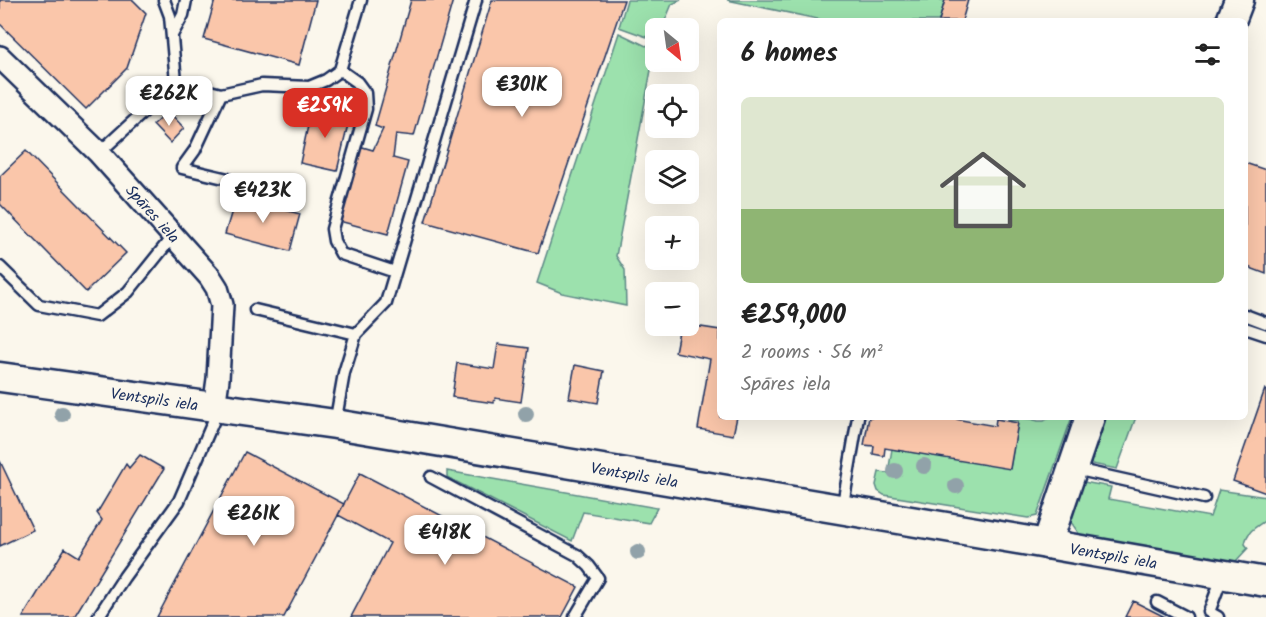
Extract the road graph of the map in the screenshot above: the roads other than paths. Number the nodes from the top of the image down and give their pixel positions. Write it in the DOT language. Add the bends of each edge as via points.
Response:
graph roads {
  1 [pos="164,0"];
  2 [pos="186,0"];
  3 [pos="360,0"];
  4 [pos="476,0"];
  5 [pos="1239,0"];
  6 [pos="1231,18"];
  7 [pos="172,35"];
  8 [pos="0,57"];
  9 [pos="340,70"];
  10 [pos="176,82"];
  11 [pos="221,94"];
  12 [pos="99,153"];
  13 [pos="228,179"];
  14 [pos="173,236"];
  15 [pos="0,267"];
  16 [pos="396,272"];
  17 [pos="255,310"];
  18 [pos="1248,316"];
  19 [pos="1266,323"];
  20 [pos="1248,329"];
  21 [pos="356,334"];
  22 [pos="1266,335"];
  23 [pos="0,377"];
  24 [pos="214,408"];
  25 [pos="857,420"];
  26 [pos="1089,420"];
  27 [pos="335,424"];
  28 [pos="1073,468"];
  29 [pos="431,477"];
  30 [pos="1204,498"];
  31 [pos="842,510"];
  32 [pos="1047,544"];
  33 [pos="1222,575"];
  34 [pos="1266,582"];
  35 [pos="1157,602"];
  36 [pos="1211,615"];
  37 [pos="98,617"];
  38 [pos="575,617"];
  39 [pos="1186,617"];
  1 -- 7 [label="lane"];
  2 -- 7 [label="lane"];
  3 -- 9 [label="lane"];
  4 -- 16 [label="lane"];
  5 -- 6 [label="street"];
  7 -- 10 [label="lane"];
  8 -- 12 [label="street, Spāres iela"];
  9 -- 11 [label="lane" via="309,87 262,85"];
  9 -- 16 [label="lane" via="365,93 366,109 332,229 334,241 341,254"];
  10 -- 11 [label="lane"];
  10 -- 12 [label="lane"];
  11 -- 13 [label="lane" via="195,150 182,168"];
  12 -- 14 [label="street, Spāres iela"];
  14 -- 15 [label="lane" via="128,292 97,316 39,305"];
  14 -- 24 [label="street, Spāres iela" via="210,277 222,305"];
  16 -- 21 [label="lane" via="386,303"];
  17 -- 21 [label="lane"];
  18 -- 19 [label="lane"];
  20 -- 22 [label="lane"];
  21 -- 27 [label="lane"];
  23 -- 24 [label="street, Ventspils iela"];
  24 -- 27 [label="street, Ventspils iela"];
  24 -- 37 [label="lane" via="213,422 179,501"];
  25 -- 31 [label="lane"];
  26 -- 28 [label="street"];
  27 -- 31 [label="street, Ventspils iela"];
  28 -- 30 [label="lane"];
  28 -- 32 [label="street"];
  29 -- 38 [label="lane" via="577,555 589,566 597,578"];
  31 -- 32 [label="street, Ventspils iela"];
  32 -- 33 [label="street, Ventspils iela"];
  33 -- 34 [label="street, Ventspils iela"];
  33 -- 36 [label="lane"];
  35 -- 39 [label="lane"];
}
